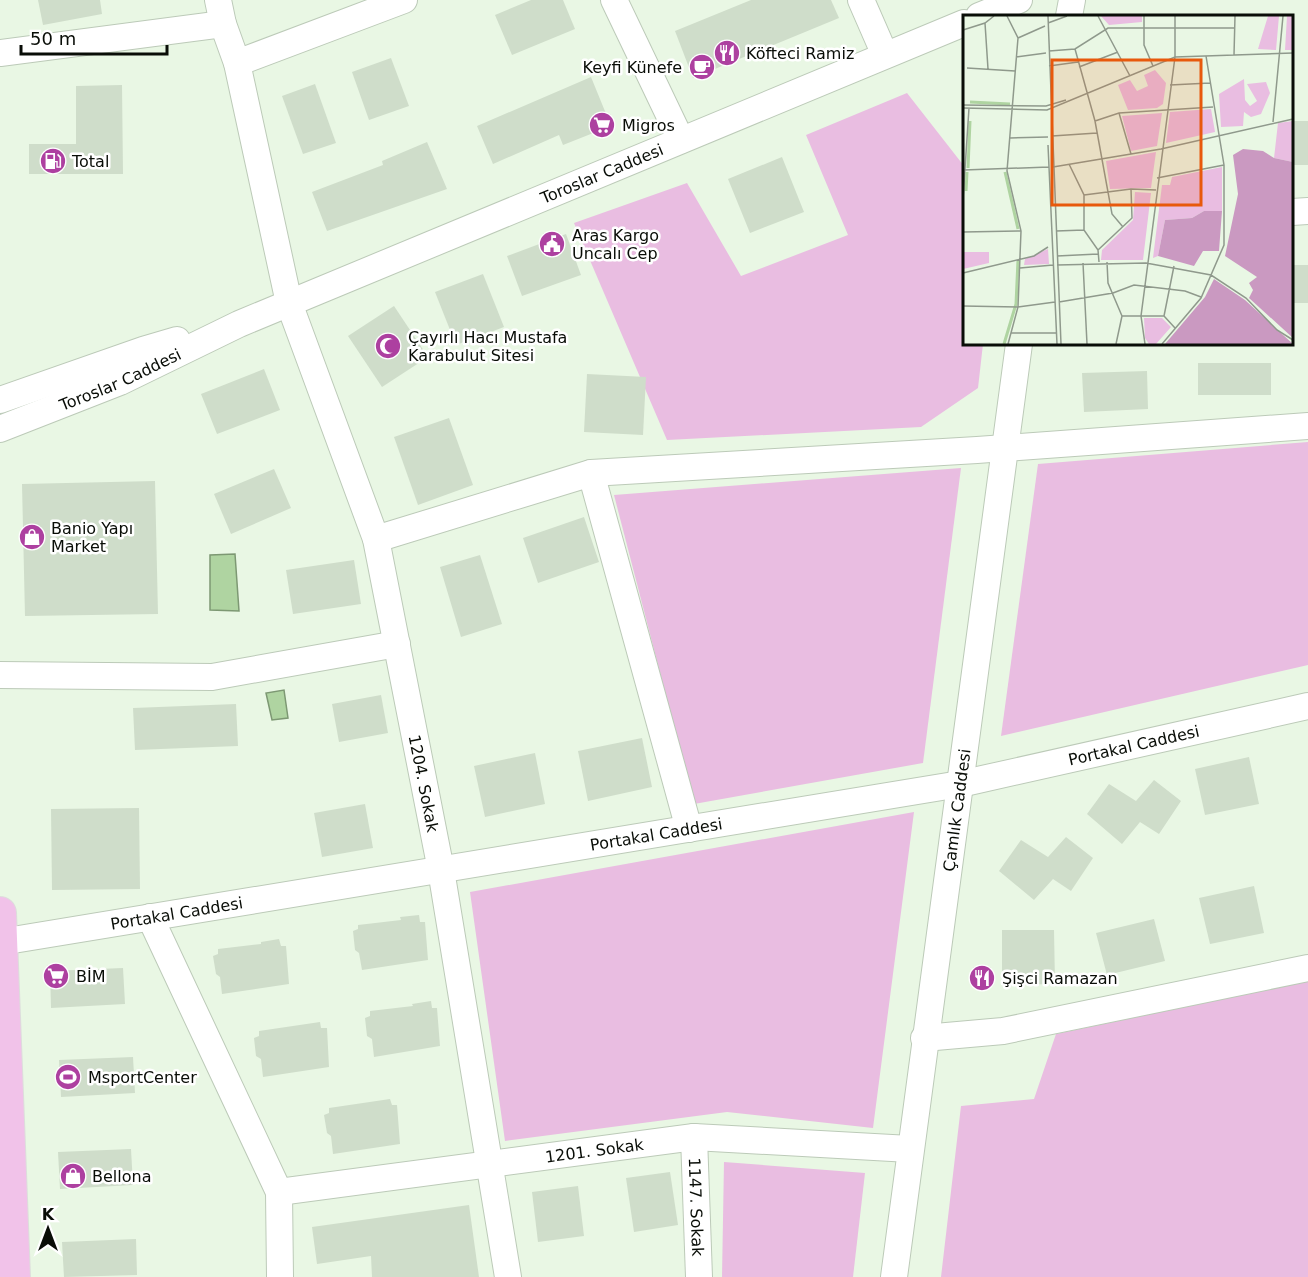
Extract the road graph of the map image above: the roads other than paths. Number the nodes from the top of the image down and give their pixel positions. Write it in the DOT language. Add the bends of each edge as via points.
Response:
graph roads {
  1 [pos="404,0"];
  2 [pos="614,0"];
  3 [pos="861,0"];
  4 [pos="1019,0"];
  5 [pos="1072,0"];
  6 [pos="220,12"];
  7 [pos="982,15"];
  8 [pos="1069,15"];
  9 [pos="963,23"];
  10 [pos="0,53"];
  11 [pos="885,55"];
  12 [pos="237,63"];
  13 [pos="681,140"];
  14 [pos="289,303"];
  15 [pos="238,324"];
  16 [pos="1019,345"];
  17 [pos="0,400"];
  18 [pos="1308,426"];
  19 [pos="0,429"];
  20 [pos="1004,448"];
  21 [pos="591,473"];
  22 [pos="376,539"];
  23 [pos="397,644"];
  24 [pos="0,675"];
  25 [pos="1308,706"];
  26 [pos="960,784"];
  27 [pos="689,829"];
  28 [pos="441,870"];
  29 [pos="150,918"];
  30 [pos="1,928"];
  31 [pos="1308,968"];
  32 [pos="924,1038"];
  33 [pos="694,1137"];
  34 [pos="910,1149"];
  35 [pos="489,1163"];
  36 [pos="279,1192"];
  37 [pos="14,1277"];
  38 [pos="280,1277"];
  39 [pos="508,1277"];
  40 [pos="699,1277"];
  41 [pos="894,1277"];
  1 -- 12 [label="street"];
  2 -- 13 [label="street"];
  3 -- 11 [label="street"];
  4 -- 7 [label="street"];
  5 -- 8 [label="street"];
  6 -- 10 [label="street"];
  6 -- 12 [label="street, 1204. Sokak"];
  9 -- 11 [label="street, Toroslar Caddesi"];
  11 -- 13 [label="street, Toroslar Caddesi"];
  12 -- 14 [label="street, 1204. Sokak"];
  13 -- 14 [label="street, Toroslar Caddesi"];
  14 -- 15 [label="street, Toroslar Caddesi"];
  14 -- 22 [label="street, 1204. Sokak"];
  15 -- 17 [label="street, Toroslar Caddesi" via="143,350"];
  15 -- 19 [label="street, Toroslar Caddesi" via="120,382"];
  16 -- 20 [label="street, Çamlık Caddesi"];
  18 -- 20 [label="street"];
  20 -- 21 [label="street"];
  20 -- 26 [label="street, Çamlık Caddesi"];
  21 -- 22 [label="street"];
  21 -- 27 [label="street"];
  22 -- 23 [label="street, 1204. Sokak"];
  23 -- 24 [label="street" via="212,677"];
  23 -- 28 [label="street, 1204. Sokak"];
  25 -- 26 [label="street, Portakal Caddesi"];
  26 -- 27 [label="street, Portakal Caddesi"];
  26 -- 32 [label="street, Çamlık Caddesi"];
  27 -- 28 [label="street, Portakal Caddesi"];
  28 -- 29 [label="street, Portakal Caddesi"];
  28 -- 35 [label="street, 1204. Sokak"];
  29 -- 30 [label="street, Portakal Caddesi"];
  29 -- 36 [label="street"];
  30 -- 37 [label="main road"];
  31 -- 32 [label="street" via="1003,1031"];
  32 -- 34 [label="street, Çamlık Caddesi"];
  33 -- 34 [label="street, 1201. Sokak"];
  33 -- 35 [label="street, 1201. Sokak"];
  33 -- 40 [label="street, 1147. Sokak"];
  34 -- 41 [label="street, Çamlık Caddesi"];
  35 -- 36 [label="street, 1201. Sokak"];
  35 -- 39 [label="street, 1204. Sokak"];
  36 -- 38 [label="street"];
}
